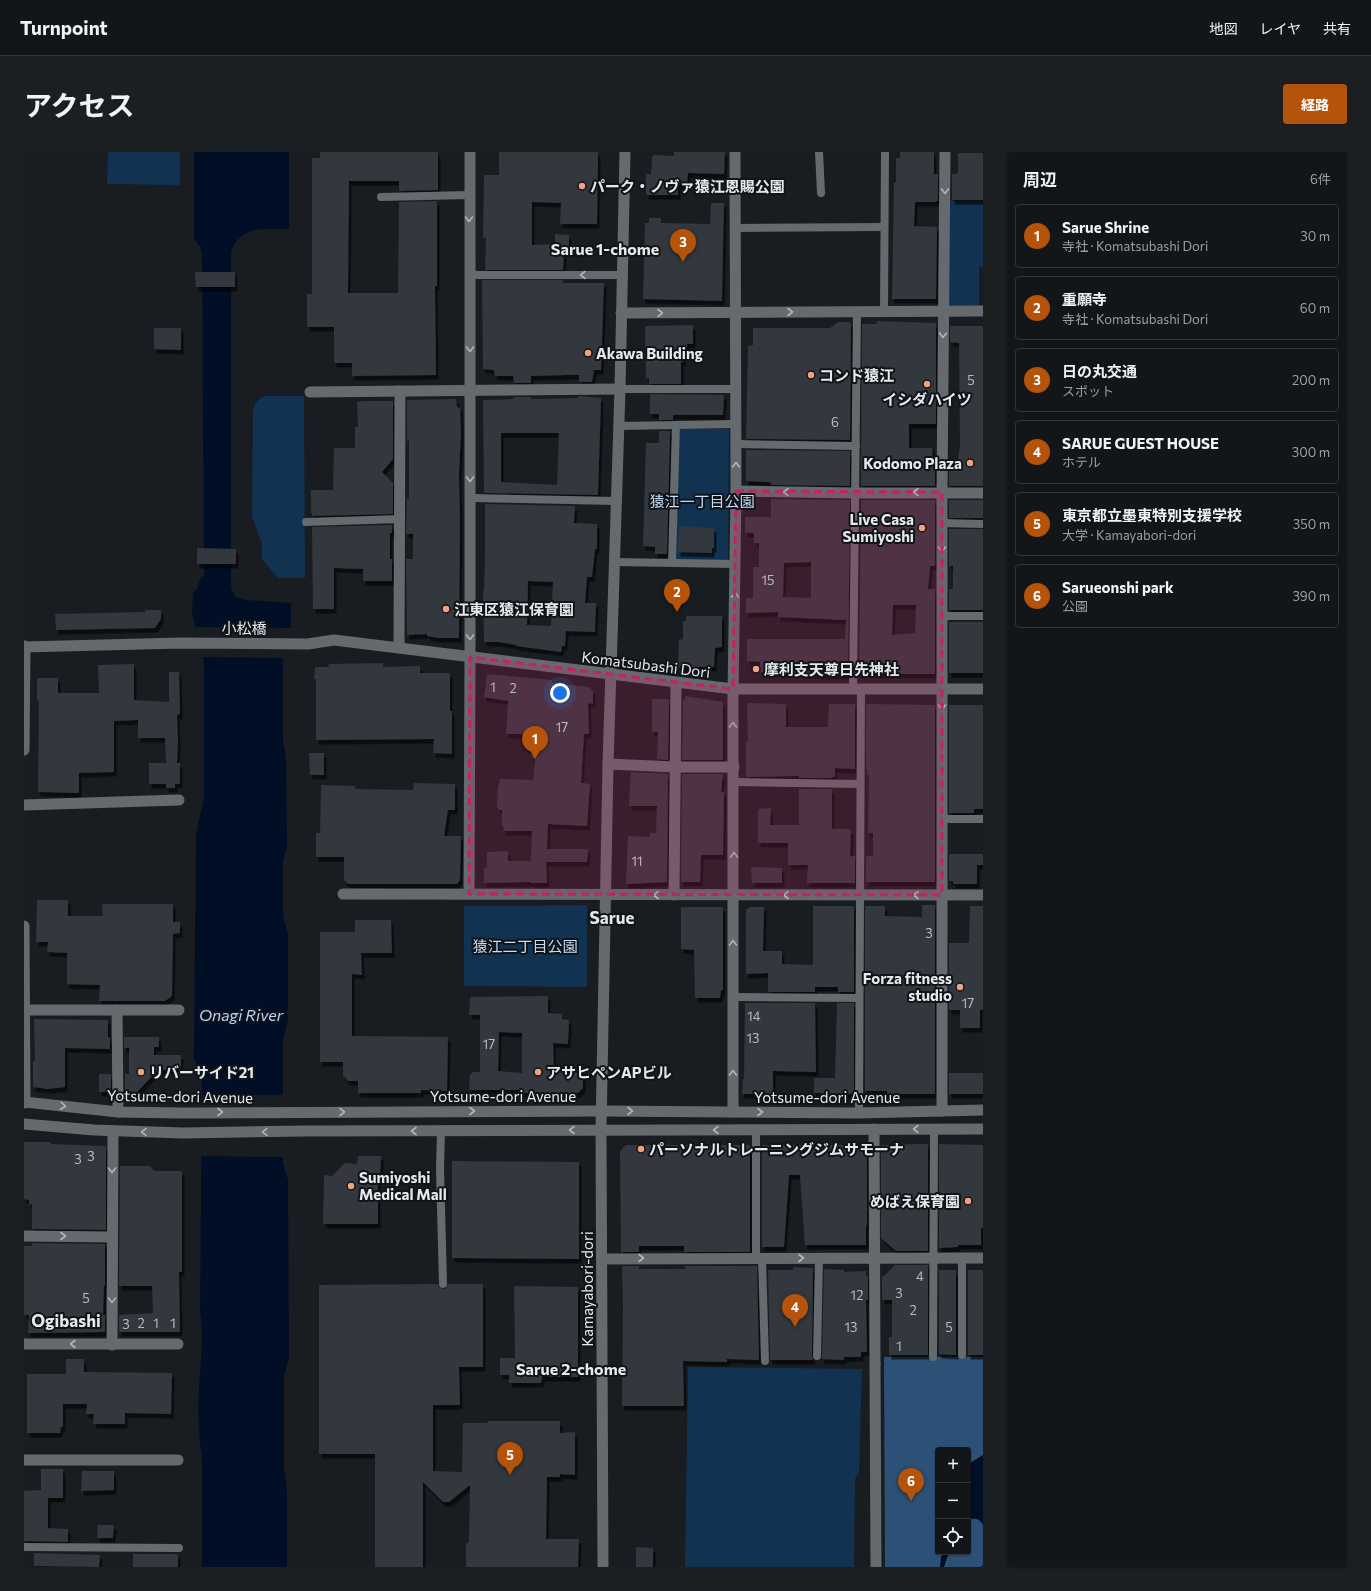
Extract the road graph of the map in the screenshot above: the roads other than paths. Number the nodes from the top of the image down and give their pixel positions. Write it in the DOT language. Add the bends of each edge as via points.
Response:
graph roads {
  1 [pos="470,152"];
  2 [pos="625,152"];
  3 [pos="735,152"];
  4 [pos="819,152"];
  5 [pos="885,152"];
  6 [pos="945,152"];
  7 [pos="821,192"];
  8 [pos="469,195"];
  9 [pos="382,197"];
  10 [pos="884,227"];
  11 [pos="735,228"];
  12 [pos="470,275"];
  13 [pos="622,275"];
  14 [pos="944,311"];
  15 [pos="983,311"];
  16 [pos="857,312"];
  17 [pos="884,312"];
  18 [pos="621,313"];
  19 [pos="735,313"];
  20 [pos="620,389"];
  21 [pos="736,389"];
  22 [pos="470,390"];
  23 [pos="400,391"];
  24 [pos="310,392"];
  25 [pos="735,424"];
  26 [pos="676,425"];
  27 [pos="618,426"];
  28 [pos="736,444"];
  29 [pos="856,446"];
  30 [pos="736,491"];
  31 [pos="942,492"];
  32 [pos="856,493"];
  33 [pos="983,493"];
  34 [pos="470,498"];
  35 [pos="616,501"];
  36 [pos="400,519"];
  37 [pos="306,522"];
  38 [pos="942,523"];
  39 [pos="983,524"];
  40 [pos="614,562"];
  41 [pos="672,563"];
  42 [pos="735,564"];
  43 [pos="942,616"];
  44 [pos="983,616"];
  45 [pos="308,644"];
  46 [pos="25,646"];
  47 [pos="398,648"];
  48 [pos="470,657"];
  49 [pos="611,675"];
  50 [pos="676,683"];
  51 [pos="733,689"];
  52 [pos="857,689"];
  53 [pos="983,689"];
  54 [pos="942,690"];
  55 [pos="24,750"];
  56 [pos="608,764"];
  57 [pos="675,767"];
  58 [pos="734,767"];
  59 [pos="734,782"];
  60 [pos="860,784"];
  61 [pos="179,800"];
  62 [pos="24,805"];
  63 [pos="941,819"];
  64 [pos="983,819"];
  65 [pos="343,894"];
  66 [pos="469,894"];
  67 [pos="734,894"];
  68 [pos="606,895"];
  69 [pos="674,895"];
  70 [pos="860,895"];
  71 [pos="942,895"];
  72 [pos="983,895"];
  73 [pos="24,926"];
  74 [pos="733,997"];
  75 [pos="859,998"];
  76 [pos="24,1010"];
  77 [pos="117,1010"];
  78 [pos="179,1010"];
  79 [pos="24,1102"];
  80 [pos="983,1110"];
  81 [pos="602,1111"];
  82 [pos="942,1111"];
  83 [pos="118,1112"];
  84 [pos="733,1112"];
  85 [pos="859,1113"];
  86 [pos="24,1124"];
  87 [pos="874,1129"];
  88 [pos="934,1129"];
  89 [pos="601,1130"];
  90 [pos="756,1130"];
  91 [pos="983,1130"];
  92 [pos="113,1131"];
  93 [pos="441,1131"];
  94 [pos="24,1236"];
  95 [pos="112,1236"];
  96 [pos="759,1258"];
  97 [pos="819,1258"];
  98 [pos="875,1258"];
  99 [pos="933,1258"];
  100 [pos="962,1258"];
  101 [pos="983,1258"];
  102 [pos="602,1259"];
  103 [pos="443,1284"];
  104 [pos="24,1344"];
  105 [pos="178,1344"];
  106 [pos="112,1345"];
  107 [pos="962,1355"];
  108 [pos="817,1356"];
  109 [pos="933,1357"];
  110 [pos="765,1361"];
  111 [pos="24,1460"];
  112 [pos="178,1460"];
  113 [pos="24,1547"];
  114 [pos="179,1548"];
  115 [pos="603,1567"];
  116 [pos="876,1567"];
  1 -- 8 [label="street"];
  2 -- 13 [label="street, Kamayabori-dori"];
  3 -- 11 [label="street"];
  4 -- 7 [label="lane"];
  5 -- 10 [label="lane"];
  6 -- 14 [label="street, one-way"];
  8 -- 9 [label="lane"];
  8 -- 12 [label="street, one-way"];
  10 -- 11 [label="lane"];
  10 -- 17 [label="lane"];
  11 -- 19 [label="street"];
  13 -- 12 [label="lane, one-way"];
  12 -- 22 [label="street, one-way"];
  13 -- 18 [label="street, Kamayabori-dori"];
  14 -- 15 [label="street"];
  14 -- 17 [label="street"];
  14 -- 31 [label="street, one-way"];
  16 -- 17 [label="street"];
  19 -- 16 [label="street, one-way"];
  16 -- 29 [label="lane"];
  18 -- 19 [label="street, one-way"];
  18 -- 20 [label="street, Kamayabori-dori"];
  19 -- 21 [label="street"];
  20 -- 21 [label="lane"];
  20 -- 22 [label="street"];
  20 -- 27 [label="street, Kamayabori-dori"];
  21 -- 25 [label="street"];
  22 -- 23 [label="street"];
  22 -- 34 [label="street, one-way"];
  23 -- 24 [label="street"];
  23 -- 36 [label="street"];
  25 -- 26 [label="lane"];
  25 -- 28 [label="street"];
  26 -- 27 [label="lane"];
  26 -- 41 [label="lane"];
  27 -- 35 [label="street, Kamayabori-dori"];
  28 -- 29 [label="lane"];
  30 -- 28 [label="street, one-way"];
  29 -- 32 [label="lane"];
  32 -- 30 [label="street, one-way"];
  30 -- 42 [label="street"];
  31 -- 32 [label="street, one-way"];
  31 -- 33 [label="street"];
  31 -- 38 [label="street"];
  32 -- 52 [label="lane"];
  34 -- 35 [label="lane"];
  34 -- 48 [label="street, one-way"];
  35 -- 40 [label="street, Kamayabori-dori"];
  36 -- 37 [label="lane"];
  36 -- 47 [label="street"];
  38 -- 39 [label="lane"];
  38 -- 43 [label="street, one-way"];
  40 -- 41 [label="lane"];
  40 -- 49 [label="street, Kamayabori-dori"];
  41 -- 42 [label="lane"];
  51 -- 42 [label="street, one-way"];
  43 -- 44 [label="lane"];
  43 -- 54 [label="street"];
  45 -- 46 [label="street, 小松橋"];
  45 -- 47 [label="street, Komatsubashi Dori" via="334,640"];
  46 -- 55 [label="street"];
  47 -- 48 [label="street, Komatsubashi Dori"];
  48 -- 49 [label="street, Komatsubashi Dori"];
  48 -- 66 [label="street"];
  49 -- 50 [label="street, Komatsubashi Dori"];
  49 -- 56 [label="street, Kamayabori-dori"];
  50 -- 51 [label="street, Komatsubashi Dori"];
  50 -- 57 [label="street"];
  51 -- 52 [label="street, Komatsubashi Dori"];
  58 -- 51 [label="street, one-way"];
  52 -- 54 [label="street, Komatsubashi Dori"];
  52 -- 60 [label="lane"];
  53 -- 54 [label="street, Komatsubashi Dori"];
  54 -- 63 [label="street, one-way"];
  56 -- 57 [label="street"];
  56 -- 68 [label="street, Kamayabori-dori"];
  57 -- 58 [label="street"];
  57 -- 69 [label="street"];
  58 -- 59 [label="street"];
  59 -- 60 [label="lane"];
  67 -- 59 [label="street, one-way"];
  60 -- 70 [label="lane"];
  61 -- 62 [label="street"];
  63 -- 64 [label="lane"];
  63 -- 71 [label="street"];
  65 -- 66 [label="street"];
  66 -- 68 [label="street"];
  67 -- 69 [label="street"];
  70 -- 67 [label="street, one-way"];
  74 -- 67 [label="street, one-way"];
  69 -- 68 [label="street, one-way"];
  68 -- 81 [label="street, Kamayabori-dori"];
  71 -- 70 [label="street, one-way"];
  70 -- 75 [label="lane"];
  71 -- 72 [label="street"];
  71 -- 82 [label="street"];
  73 -- 76 [label="street"];
  74 -- 75 [label="lane"];
  84 -- 74 [label="street, one-way"];
  75 -- 85 [label="lane"];
  76 -- 77 [label="street"];
  76 -- 79 [label="street"];
  77 -- 78 [label="street"];
  77 -- 83 [label="street"];
  79 -- 83 [label="street, Yotsume-dori Avenue, one-way"];
  80 -- 82 [label="street, Yotsume-dori Avenue"];
  83 -- 81 [label="street, Yotsume-dori Avenue, one-way"];
  81 -- 84 [label="street, Yotsume-dori Avenue, one-way"];
  81 -- 89 [label="street, Kamayabori-dori"];
  82 -- 85 [label="street, Yotsume-dori Avenue"];
  84 -- 85 [label="street, Yotsume-dori Avenue, one-way"];
  86 -- 92 [label="street"];
  88 -- 87 [label="street, one-way"];
  87 -- 90 [label="street"];
  87 -- 98 [label="street"];
  88 -- 91 [label="street"];
  88 -- 99 [label="lane"];
  90 -- 89 [label="street, one-way"];
  89 -- 93 [label="street, one-way"];
  89 -- 102 [label="street, Kamayabori-dori"];
  90 -- 96 [label="lane"];
  93 -- 92 [label="street, one-way"];
  92 -- 95 [label="street, one-way"];
  93 -- 103 [label="lane"];
  94 -- 95 [label="street, one-way"];
  95 -- 106 [label="street, one-way"];
  96 -- 97 [label="street, one-way"];
  102 -- 96 [label="street, one-way"];
  96 -- 110 [label="lane"];
  97 -- 98 [label="street"];
  97 -- 108 [label="lane"];
  98 -- 99 [label="street"];
  98 -- 116 [label="street"];
  99 -- 100 [label="street"];
  99 -- 109 [label="lane"];
  100 -- 101 [label="street"];
  100 -- 107 [label="lane"];
  102 -- 115 [label="street, Kamayabori-dori"];
  106 -- 104 [label="street, one-way"];
  105 -- 106 [label="street"];
  111 -- 112 [label="street"];
  113 -- 114 [label="lane"];
}
